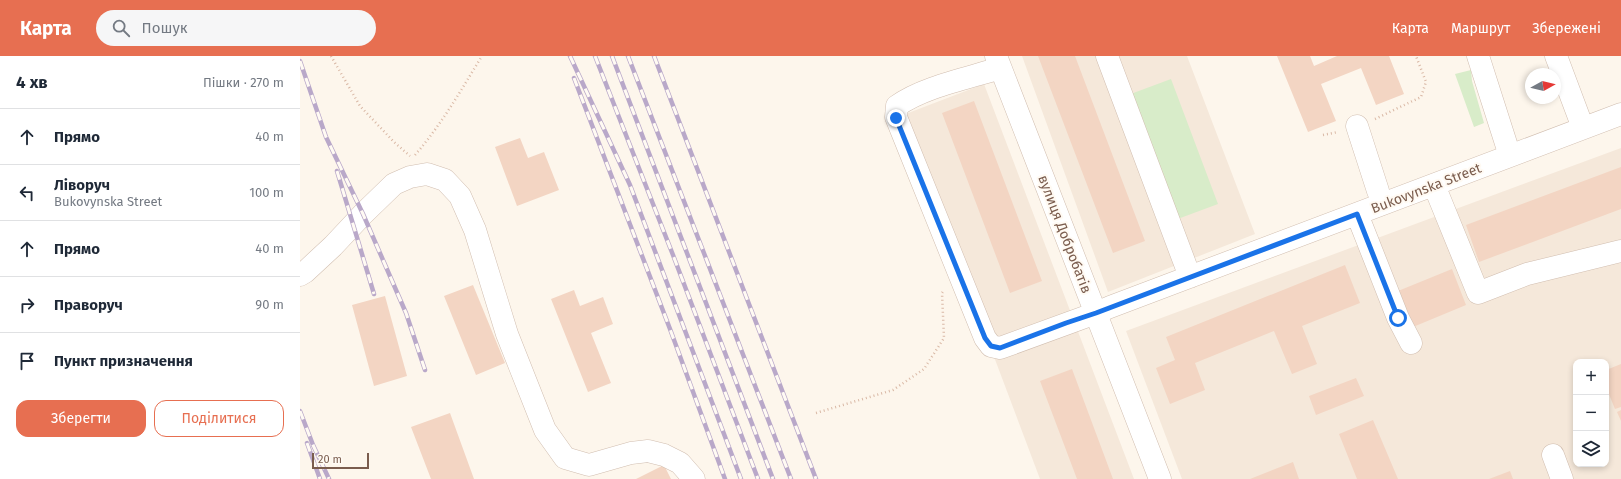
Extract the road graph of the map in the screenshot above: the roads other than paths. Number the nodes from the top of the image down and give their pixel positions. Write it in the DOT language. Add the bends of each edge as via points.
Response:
graph roads {
  1 [pos="1107,56"];
  2 [pos="1478,56"];
  3 [pos="1556,56"];
  4 [pos="998,62"];
  5 [pos="1621,114"];
  6 [pos="1357,126"];
  7 [pos="1583,128"];
  8 [pos="1510,156"];
  9 [pos="1434,185"];
  10 [pos="1378,191"];
  11 [pos="1357,214"];
  12 [pos="1621,251"];
  13 [pos="300,275"];
  14 [pos="1190,277"];
  15 [pos="1096,313"];
  16 [pos="1411,343"];
  17 [pos="1553,455"];
  18 [pos="694,479"];
  19 [pos="1160,479"];
  20 [pos="1562,479"];
  1 -- 14 [label="street"];
  2 -- 8 [label="street"];
  3 -- 7 [label="street"];
  4 -- 15 [label="street, вулиця Добробатів"];
  4 -- 15 [label="street, Bukovynska Street" via="907,99 897,106 896,118 985,338 991,346 1000,348"];
  5 -- 7 [label="street, Bukovynska Street"];
  6 -- 10 [label="street"];
  7 -- 8 [label="street, Bukovynska Street"];
  8 -- 9 [label="street, Bukovynska Street"];
  9 -- 11 [label="street, Bukovynska Street"];
  9 -- 12 [label="street" via="1478,293 1527,274"];
  11 -- 14 [label="street, Bukovynska Street"];
  11 -- 16 [label="street" via="1398,318"];
  13 -- 18 [label="street" via="333,246 394,184 410,177 427,174 445,180 460,196 475,230 507,334 545,430 565,458 589,465 648,451 680,463"];
  14 -- 15 [label="street, Bukovynska Street"];
  15 -- 19 [label="street, вулиця Добробатів"];
  17 -- 20 [label="street"];
}
